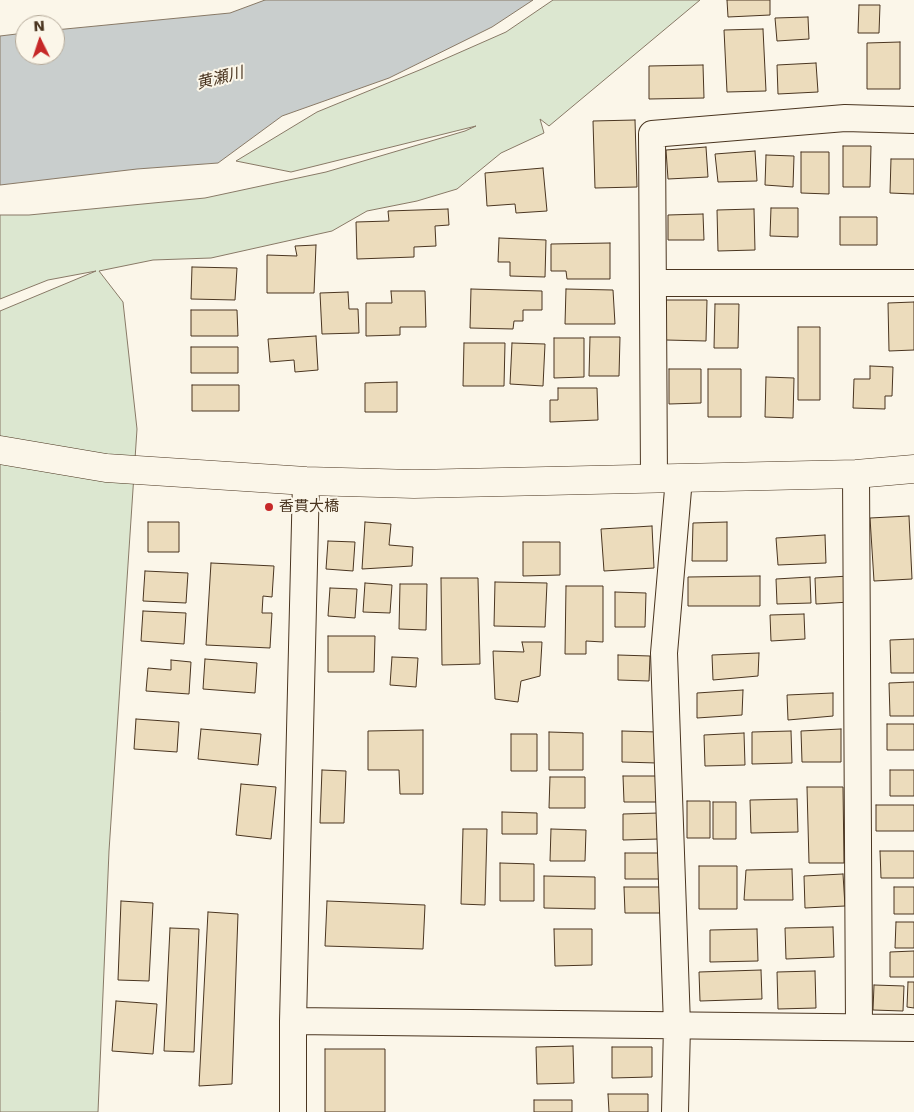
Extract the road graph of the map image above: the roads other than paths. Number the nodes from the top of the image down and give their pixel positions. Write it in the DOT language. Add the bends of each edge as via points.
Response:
graph roads {
  1 [pos="914,120"];
  2 [pos="653,283"];
  3 [pos="914,283"];
  4 [pos="0,450"];
  5 [pos="914,469"];
  6 [pos="856,474"];
  7 [pos="667,478"];
  8 [pos="306,481"];
  9 [pos="293,1021"];
  10 [pos="677,1025"];
  11 [pos="859,1027"];
  12 [pos="914,1028"];
  13 [pos="293,1112"];
  14 [pos="675,1112"];
  1 -- 2 [label="street" via="845,118 652,134"];
  2 -- 3 [label="street"];
  2 -- 7 [label="street"];
  4 -- 8 [label="street" via="106,468"];
  5 -- 6 [label="street"];
  6 -- 7 [label="street"];
  6 -- 11 [label="street"];
  7 -- 8 [label="street" via="414,484"];
  7 -- 10 [label="street" via="664,653"];
  8 -- 9 [label="street"];
  9 -- 10 [label="street"];
  9 -- 13 [label="street"];
  10 -- 11 [label="street"];
  10 -- 14 [label="street"];
  11 -- 12 [label="street"];
}
